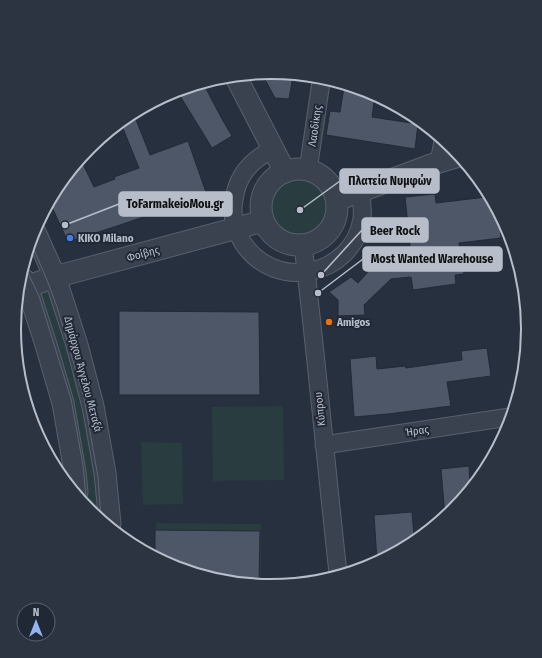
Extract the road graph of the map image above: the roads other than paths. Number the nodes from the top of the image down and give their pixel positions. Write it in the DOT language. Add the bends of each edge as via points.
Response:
graph roads {
  1 [pos="238,81"];
  2 [pos="321,84"];
  3 [pos="273,149"];
  4 [pos="449,159"];
  5 [pos="308,170"];
  6 [pos="285,172"];
  7 [pos="360,192"];
  8 [pos="337,200"];
  9 [pos="263,221"];
  10 [pos="236,229"];
  11 [pos="38,239"];
  12 [pos="303,245"];
  13 [pos="306,273"];
  14 [pos="55,277"];
  15 [pos="25,285"];
  16 [pos="25,287"];
  17 [pos="505,418"];
  18 [pos="324,445"];
  19 [pos="76,485"];
  20 [pos="110,520"];
  21 [pos="338,570"];
  1 -- 3 [label="street"];
  2 -- 5 [label="street, Λαοδίκης"];
  3 -- 6 [label="street"];
  3 -- 10 [label="street" via="252,162 239,182 233,205"];
  4 -- 7 [label="street"];
  5 -- 6 [label="street" via="293,169"];
  5 -- 8 [label="street" via="327,180"];
  6 -- 9 [label="street" via="274,178 262,198"];
  7 -- 8 [label="street"];
  7 -- 13 [label="street" via="362,219 352,244 332,263"];
  8 -- 12 [label="street" via="336,216 329,231 316,242"];
  9 -- 10 [label="street, Φοίβης"];
  9 -- 12 [label="street" via="279,240"];
  10 -- 13 [label="street" via="246,248 263,263 284,272"];
  10 -- 14 [label="street, Φοίβης"];
  11 -- 14 [label="street, Δημάρχου Άγγελου Μεταξά"];
  12 -- 13 [label="street, Κύπρου"];
  13 -- 18 [label="street, Κύπρου"];
  14 -- 15 [label="street, Φοίβης"];
  14 -- 20 [label="street, Δημάρχου Άγγελου Μεταξά" via="93,406 105,473"];
  16 -- 19 [label="street" via="47,348 63,403"];
  17 -- 18 [label="street, Ήρας"];
  18 -- 21 [label="street, Κύπρου"];
}
